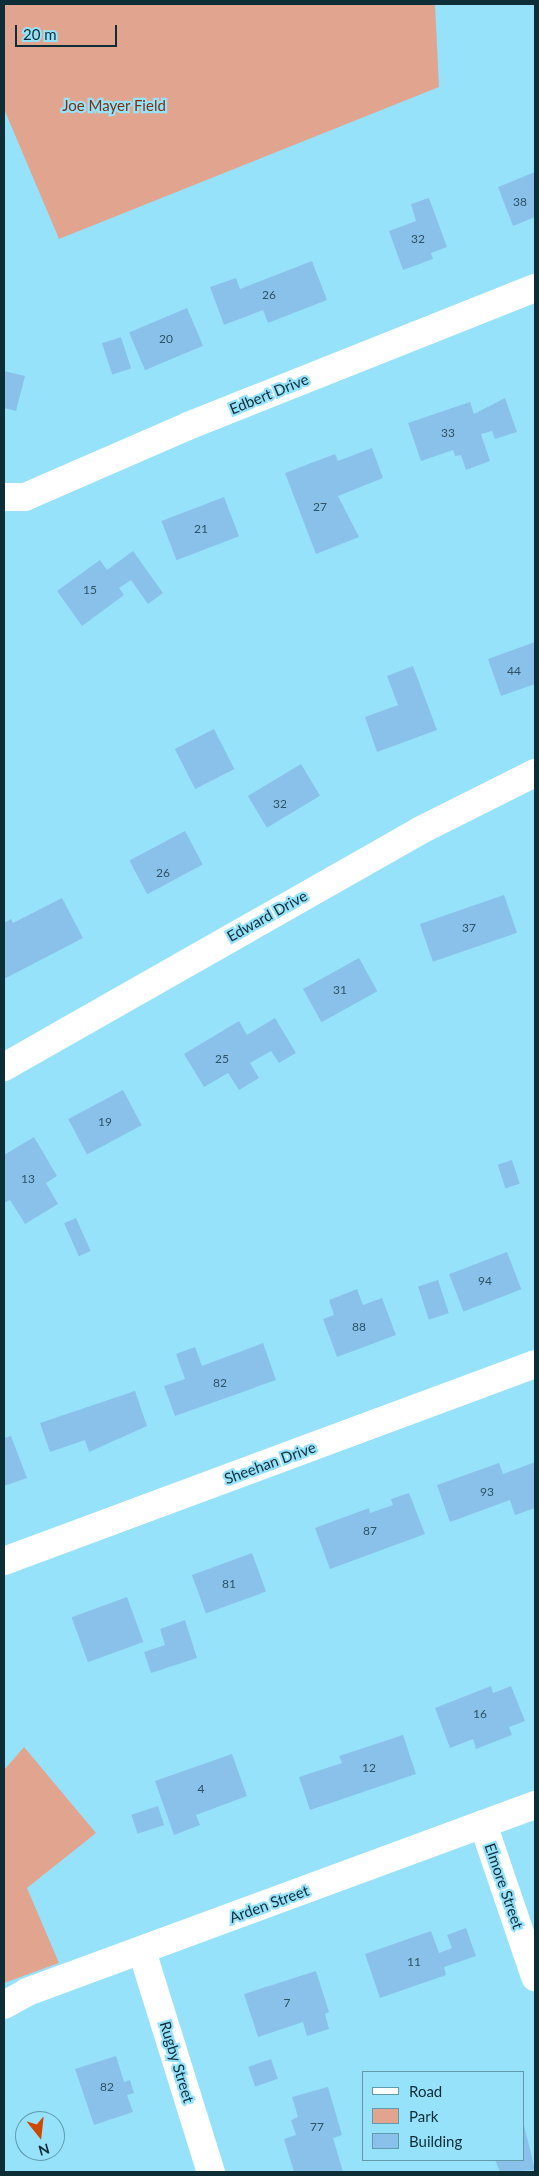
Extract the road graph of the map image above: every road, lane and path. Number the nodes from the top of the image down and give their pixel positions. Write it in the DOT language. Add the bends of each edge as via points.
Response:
graph roads {
  1 [pos="535,288"];
  2 [pos="15,497"];
  3 [pos="4,514"];
  4 [pos="535,773"];
  5 [pos="4,1067"];
  6 [pos="535,1364"];
  7 [pos="4,1561"];
  8 [pos="535,1805"];
  9 [pos="483,1824"];
  10 [pos="142,1951"];
  11 [pos="535,1978"];
  12 [pos="4,2005"];
  13 [pos="211,2172"];
  1 -- 2 [label="street, Edbert Drive"];
  2 -- 3 [label="street"];
  4 -- 5 [label="street, Edward Drive" via="419,831"];
  6 -- 7 [label="street, Sheehan Drive"];
  8 -- 9 [label="street, Arden Street"];
  9 -- 10 [label="street, Arden Street"];
  9 -- 11 [label="street, Elmore Street"];
  10 -- 12 [label="street, Arden Street"];
  10 -- 13 [label="street, Rugby Street"];
}
